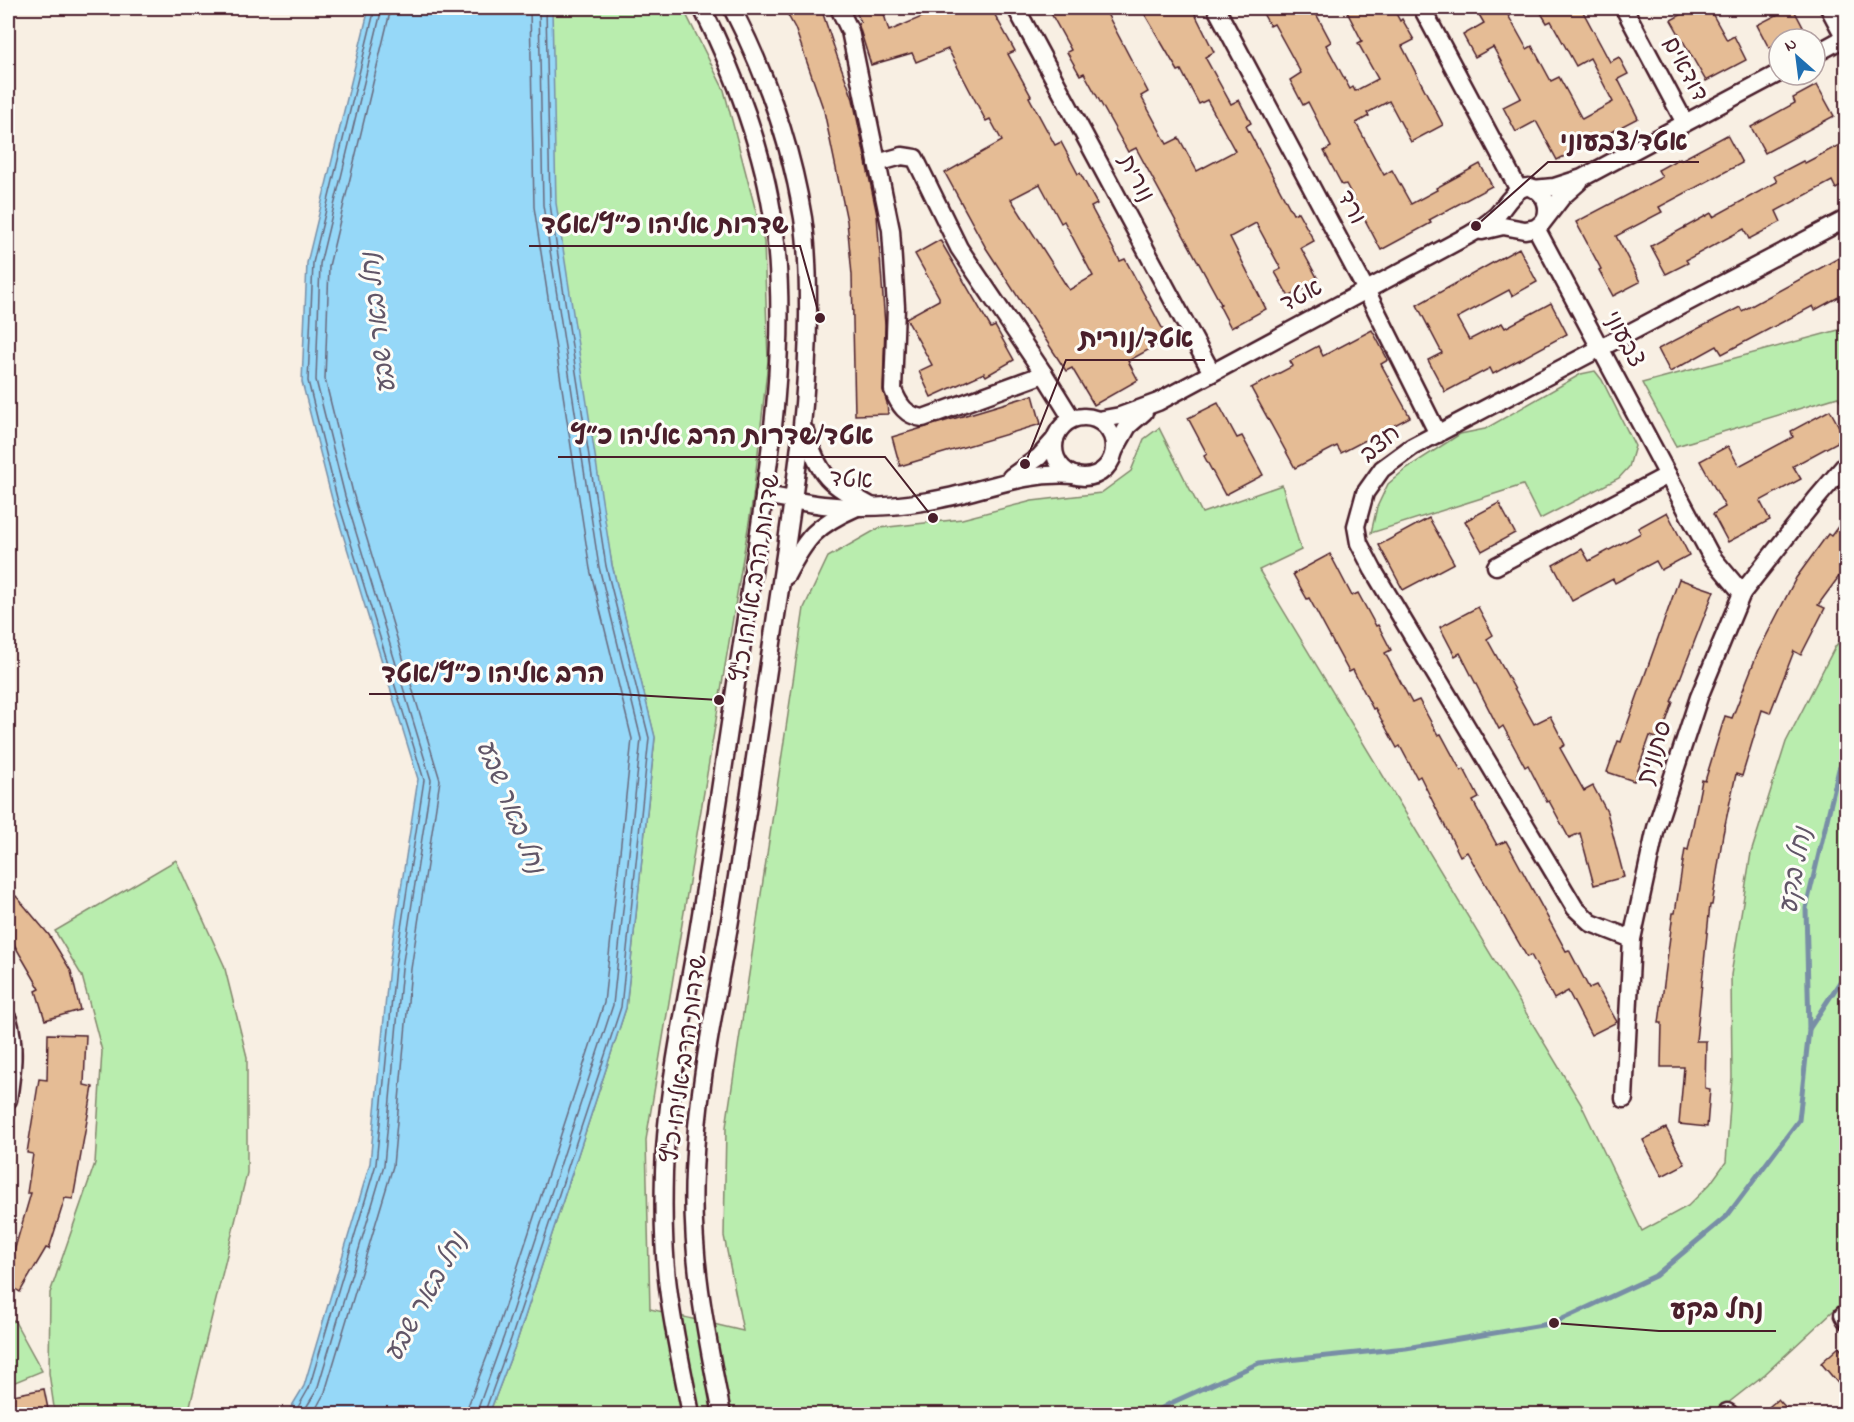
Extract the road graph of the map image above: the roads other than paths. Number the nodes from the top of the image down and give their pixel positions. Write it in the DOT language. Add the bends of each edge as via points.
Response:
graph roads {
  1 [pos="702,8"];
  2 [pos="732,8"];
  3 [pos="839,8"];
  4 [pos="1016,8"];
  5 [pos="1216,8"];
  6 [pos="1422,8"];
  7 [pos="1624,8"];
  8 [pos="1829,8"];
  9 [pos="1846,38"];
  10 [pos="1827,48"];
  11 [pos="1767,79"];
  12 [pos="1685,123"];
  13 [pos="877,163"];
  14 [pos="1589,174"];
  15 [pos="1520,193"];
  16 [pos="1846,219"];
  17 [pos="1541,223"];
  18 [pos="1519,228"];
  19 [pos="1469,235"];
  20 [pos="1366,290"];
  21 [pos="1600,348"];
  22 [pos="1212,373"];
  23 [pos="1044,374"];
  24 [pos="1158,402"];
  25 [pos="1072,419"];
  26 [pos="1098,420"];
  27 [pos="803,423"];
  28 [pos="1438,434"];
  29 [pos="1055,439"];
  30 [pos="1114,451"];
  31 [pos="1846,464"];
  32 [pos="1074,475"];
  33 [pos="1668,475"];
  34 [pos="1005,481"];
  35 [pos="764,495"];
  36 [pos="793,499"];
  37 [pos="866,507"];
  38 [pos="1496,566"];
  39 [pos="780,587"];
  40 [pos="1742,594"];
  41 [pos="1632,939"];
  42 [pos="8,1019"];
  43 [pos="1624,1099"];
  44 [pos="8,1100"];
  45 [pos="692,1414"];
  46 [pos="722,1414"];
  1 -- 35 [label="street, שדרות הרב אליהו כ\"ץ" via="750,125 774,225 779,356"];
  2 -- 27 [label="street, שדרות הרב אליהו כ\"ץ" via="755,53 778,116 804,221 809,356"];
  3 -- 13 [label="street" via="850,31"];
  4 -- 22 [label="street, נורית"];
  5 -- 20 [label="street, ורד"];
  6 -- 15 [label="street"];
  7 -- 12 [label="street, דודאים"];
  8 -- 9 [label="street"];
  9 -- 10 [label="street"];
  11 -- 12 [label="street"];
  12 -- 14 [label="street"];
  13 -- 23 [label="street" via="902,156 915,158 960,248"];
  13 -- 23 [label="street" via="891,230 896,307 893,390 902,409 914,417 932,416"];
  14 -- 15 [label="street" via="1554,187"];
  14 -- 17 [label="street" via="1562,196"];
  15 -- 17 [label="street" via="1544,198 1547,204"];
  15 -- 18 [label="street" via="1507,213"];
  15 -- 19 [label="street, אטד"];
  16 -- 21 [label="street, חצב"];
  17 -- 18 [label="street" via="1531,230"];
  17 -- 21 [label="street, צבעוני"];
  18 -- 19 [label="street, אטד" via="1497,227"];
  19 -- 20 [label="street, אטד"];
  20 -- 22 [label="street, אטד"];
  20 -- 28 [label="street, ורד"];
  21 -- 28 [label="street, חצב"];
  21 -- 33 [label="street, צבעוני"];
  22 -- 24 [label="street, אטד"];
  23 -- 25 [label="street"];
  24 -- 26 [label="street, אטד"];
  24 -- 30 [label="street, אטד" via="1128,426"];
  25 -- 26 [label="street"];
  25 -- 29 [label="street"];
  26 -- 30 [label="street" via="1110,433"];
  27 -- 36 [label="street, שדרות הרב אליהו כ\"ץ"];
  27 -- 37 [label="street" via="822,472 836,487"];
  28 -- 41 [label="street, חצב" via="1382,469 1365,493 1356,526 1359,543 1575,908 1591,923"];
  29 -- 32 [label="street" via="1058,463"];
  29 -- 34 [label="street, אטד" via="1039,457"];
  30 -- 32 [label="street" via="1101,471 1088,476"];
  31 -- 40 [label="street, סתונית"];
  32 -- 34 [label="street, אטד"];
  33 -- 38 [label="street"];
  33 -- 40 [label="street, צבעוני" via="1711,556"];
  34 -- 37 [label="street, אטד" via="932,501"];
  35 -- 36 [label="street, אטד"];
  35 -- 45 [label="street, שדרות הרב אליהו כ\"ץ" via="679,1043 664,1171 668,1286"];
  36 -- 37 [label="street, אטד"];
  36 -- 39 [label="street, שדרות הרב אליהו כ\"ץ"];
  37 -- 39 [label="street" via="833,518 812,533"];
  39 -- 46 [label="street, שדרות הרב אליהו כ\"ץ" via="709,1047 694,1172 697,1282"];
  40 -- 41 [label="street, סתונית" via="1699,697 1656,828"];
  41 -- 43 [label="street, סתונית"];
  42 -- 44 [label="street" via="12,1069"];
}
